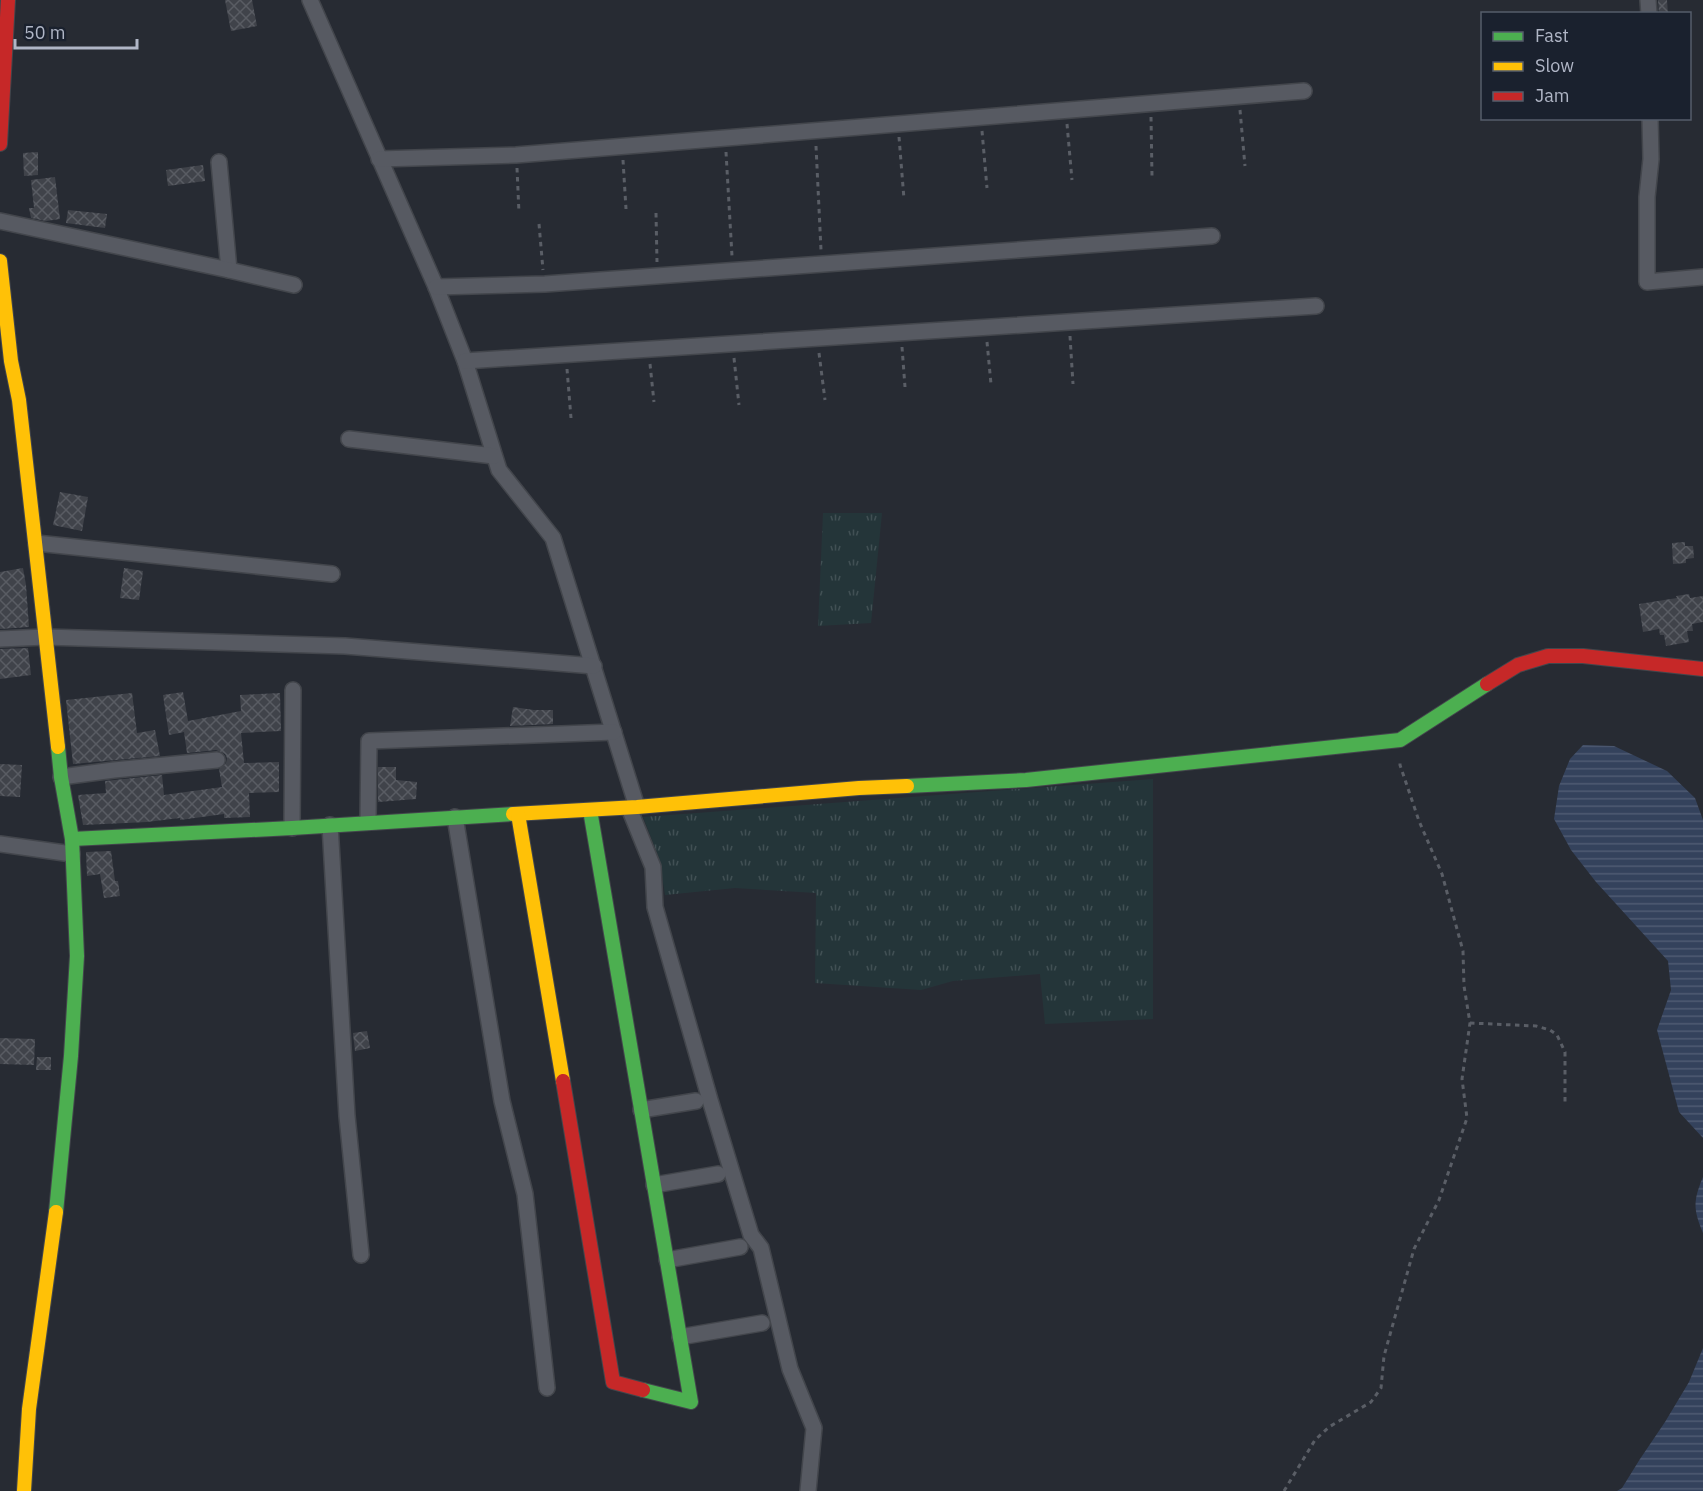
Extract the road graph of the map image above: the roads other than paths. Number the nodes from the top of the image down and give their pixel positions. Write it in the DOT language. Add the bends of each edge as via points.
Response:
graph roads {
  1 [pos="8,0"];
  2 [pos="310,0"];
  3 [pos="1304,91"];
  4 [pos="1650,120"];
  5 [pos="0,144"];
  6 [pos="379,159"];
  7 [pos="219,162"];
  8 [pos="0,220"];
  9 [pos="1212,236"];
  10 [pos="0,261"];
  11 [pos="230,270"];
  12 [pos="1703,277"];
  13 [pos="294,285"];
  14 [pos="435,287"];
  15 [pos="1316,306"];
  16 [pos="5,361"];
  17 [pos="465,361"];
  18 [pos="349,439"];
  19 [pos="494,456"];
  20 [pos="36,543"];
  21 [pos="332,574"];
  22 [pos="45,638"];
  23 [pos="0,639"];
  24 [pos="594,666"];
  25 [pos="1703,669"];
  26 [pos="293,690"];
  27 [pos="614,732"];
  28 [pos="217,760"];
  29 [pos="61,777"];
  30 [pos="633,807"];
  31 [pos="590,810"];
  32 [pos="518,814"];
  33 [pos="455,817"];
  34 [pos="368,822"];
  35 [pos="330,825"];
  36 [pos="292,828"];
  37 [pos="0,844"];
  38 [pos="72,847"];
  39 [pos="696,1101"];
  40 [pos="641,1110"];
  41 [pos="718,1174"];
  42 [pos="654,1185"];
  43 [pos="740,1247"];
  44 [pos="361,1255"];
  45 [pos="667,1260"];
  46 [pos="762,1323"];
  47 [pos="680,1337"];
  48 [pos="547,1388"];
  49 [pos="24,1491"];
  50 [pos="808,1491"];
  1 -- 5 [label="street"];
  2 -- 6 [label="street"];
  3 -- 6 [label="street" via="516,155"];
  4 -- 12 [label="street" via="1647,282"];
  6 -- 14 [label="street"];
  7 -- 11 [label="street"];
  8 -- 11 [label="street"];
  9 -- 14 [label="street" via="545,284"];
  10 -- 16 [label="street"];
  11 -- 13 [label="street"];
  14 -- 17 [label="street"];
  15 -- 17 [label="street"];
  16 -- 20 [label="street" via="19,400"];
  17 -- 19 [label="street"];
  18 -- 19 [label="street"];
  19 -- 24 [label="street" via="499,470 553,538"];
  20 -- 21 [label="street"];
  20 -- 22 [label="street"];
  22 -- 23 [label="street"];
  22 -- 24 [label="street" via="345,646"];
  22 -- 29 [label="street"];
  24 -- 27 [label="street"];
  25 -- 30 [label="street" via="1548,656 1518,665 1400,740 1026,780 859,788"];
  26 -- 36 [label="street"];
  27 -- 30 [label="street"];
  27 -- 34 [label="street" via="369,741"];
  28 -- 29 [label="street"];
  29 -- 38 [label="street"];
  30 -- 31 [label="street"];
  30 -- 50 [label="street" via="653,867 655,907 707,1089 751,1235 761,1248 790,1369 814,1428"];
  31 -- 32 [label="street"];
  31 -- 40 [label="street"];
  32 -- 33 [label="street"];
  32 -- 47 [label="street" via="613,1382 692,1402"];
  33 -- 34 [label="street"];
  33 -- 48 [label="street" via="502,1101 525,1194"];
  34 -- 35 [label="street"];
  35 -- 36 [label="street"];
  35 -- 44 [label="street" via="347,1116"];
  36 -- 38 [label="street"];
  37 -- 38 [label="street"];
  38 -- 49 [label="street" via="77,956 71,1056 58,1197 29,1409"];
  39 -- 40 [label="street"];
  40 -- 42 [label="street"];
  41 -- 42 [label="street"];
  42 -- 45 [label="street"];
  43 -- 45 [label="street"];
  45 -- 47 [label="street"];
  46 -- 47 [label="street"];
}
